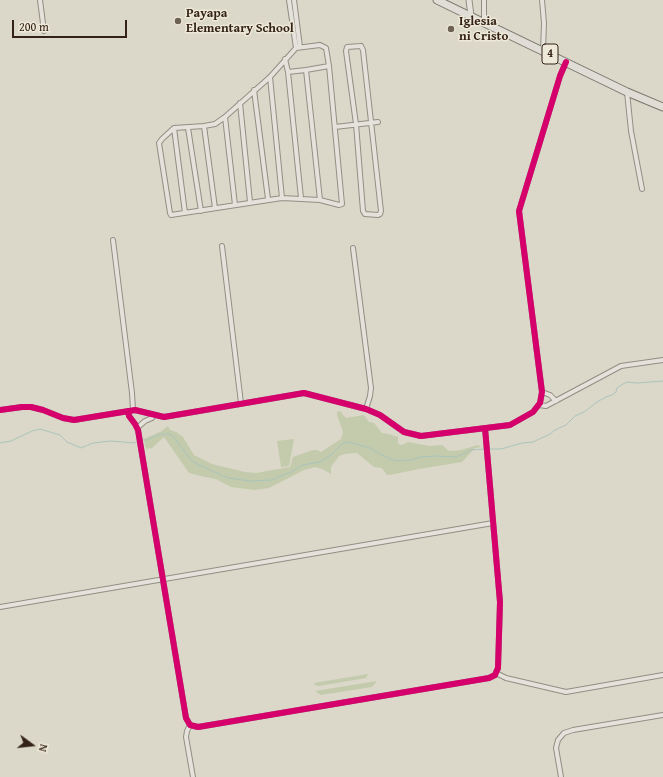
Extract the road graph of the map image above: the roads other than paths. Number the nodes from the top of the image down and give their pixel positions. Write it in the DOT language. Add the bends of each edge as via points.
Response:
graph roads {
  1 [pos="40,0"];
  2 [pos="289,0"];
  3 [pos="294,0"];
  4 [pos="436,0"];
  5 [pos="469,0"];
  6 [pos="484,0"];
  7 [pos="542,0"];
  8 [pos="293,14"];
  9 [pos="471,16"];
  10 [pos="484,22"];
  11 [pos="44,31"];
  12 [pos="298,48"];
  13 [pos="543,50"];
  14 [pos="285,59"];
  15 [pos="566,62"];
  16 [pos="329,66"];
  17 [pos="306,70"];
  18 [pos="288,72"];
  19 [pos="270,77"];
  20 [pos="254,90"];
  21 [pos="627,92"];
  22 [pos="240,103"];
  23 [pos="663,107"];
  24 [pos="225,117"];
  25 [pos="371,122"];
  26 [pos="378,122"];
  27 [pos="356,124"];
  28 [pos="204,126"];
  29 [pos="335,126"];
  30 [pos="174,128"];
  31 [pos="188,128"];
  32 [pos="642,189"];
  33 [pos="282,198"];
  34 [pos="302,198"];
  35 [pos="268,199"];
  36 [pos="320,200"];
  37 [pos="250,202"];
  38 [pos="235,205"];
  39 [pos="215,208"];
  40 [pos="201,211"];
  41 [pos="185,214"];
  42 [pos="113,240"];
  43 [pos="222,246"];
  44 [pos="353,248"];
  45 [pos="663,360"];
  46 [pos="542,392"];
  47 [pos="556,401"];
  48 [pos="242,404"];
  49 [pos="539,406"];
  50 [pos="366,409"];
  51 [pos="0,410"];
  52 [pos="133,410"];
  53 [pos="128,412"];
  54 [pos="154,414"];
  55 [pos="137,428"];
  56 [pos="486,428"];
  57 [pos="494,523"];
  58 [pos="164,579"];
  59 [pos="0,607"];
  60 [pos="496,673"];
  61 [pos="663,675"];
  62 [pos="663,715"];
  63 [pos="190,724"];
  64 [pos="193,777"];
  65 [pos="561,777"];
  1 -- 11 [label="street"];
  2 -- 8 [label="street"];
  3 -- 8 [label="street"];
  4 -- 9 [label="highway, 4"];
  5 -- 9 [label="street"];
  6 -- 10 [label="street"];
  7 -- 13 [label="street"];
  8 -- 12 [label="street"];
  9 -- 10 [label="highway, 4"];
  10 -- 13 [label="highway, 4"];
  12 -- 14 [label="street"];
  12 -- 16 [label="street" via="323,46 326,48"];
  13 -- 15 [label="highway, 4"];
  14 -- 18 [label="street"];
  14 -- 19 [label="street"];
  15 -- 21 [label="highway, 4"];
  15 -- 46 [label="street" via="519,212"];
  16 -- 17 [label="street"];
  16 -- 29 [label="street"];
  17 -- 18 [label="street"];
  17 -- 36 [label="street"];
  18 -- 34 [label="street"];
  19 -- 20 [label="street"];
  19 -- 33 [label="street"];
  20 -- 22 [label="street"];
  20 -- 35 [label="street"];
  21 -- 23 [label="highway, 4"];
  21 -- 32 [label="street" via="631,131"];
  22 -- 24 [label="street"];
  22 -- 37 [label="street"];
  24 -- 28 [label="street" via="215,124"];
  24 -- 38 [label="street"];
  25 -- 26 [label="street"];
  25 -- 27 [label="street"];
  25 -- 27 [label="street" via="363,50 360,46 347,47"];
  25 -- 27 [label="street" via="380,214 365,214 363,211"];
  27 -- 29 [label="street"];
  28 -- 31 [label="street"];
  28 -- 39 [label="street"];
  29 -- 36 [label="street" via="342,202 339,205"];
  30 -- 31 [label="street"];
  30 -- 41 [label="street"];
  30 -- 41 [label="street" via="158,143 170,213 172,216"];
  31 -- 40 [label="street"];
  33 -- 34 [label="street"];
  33 -- 35 [label="street"];
  34 -- 36 [label="street"];
  35 -- 37 [label="street"];
  37 -- 38 [label="street"];
  38 -- 39 [label="street"];
  39 -- 40 [label="street"];
  40 -- 41 [label="street"];
  42 -- 52 [label="street"];
  43 -- 48 [label="street"];
  44 -- 50 [label="street" via="371,388"];
  45 -- 47 [label="street" via="621,366"];
  46 -- 47 [label="street"];
  46 -- 49 [label="street"];
  47 -- 49 [label="street" via="545,407"];
  48 -- 50 [label="street" via="303,393"];
  48 -- 54 [label="street" via="167,417"];
  49 -- 56 [label="street" via="514,424"];
  50 -- 56 [label="street" via="380,415 404,432 417,436"];
  51 -- 53 [label="street" via="30,407 76,420"];
  52 -- 53 [label="street"];
  52 -- 54 [label="street"];
  53 -- 55 [label="street"];
  54 -- 55 [label="street"];
  55 -- 58 [label="street"];
  56 -- 57 [label="street"];
  57 -- 58 [label="street"];
  57 -- 60 [label="street" via="500,602"];
  58 -- 59 [label="street"];
  58 -- 63 [label="street" via="186,718"];
  60 -- 61 [label="street" via="506,678 566,692"];
  60 -- 63 [label="street" via="489,678 200,727"];
  62 -- 65 [label="street" via="564,733 556,748"];
  63 -- 64 [label="street" via="186,737"];
}
